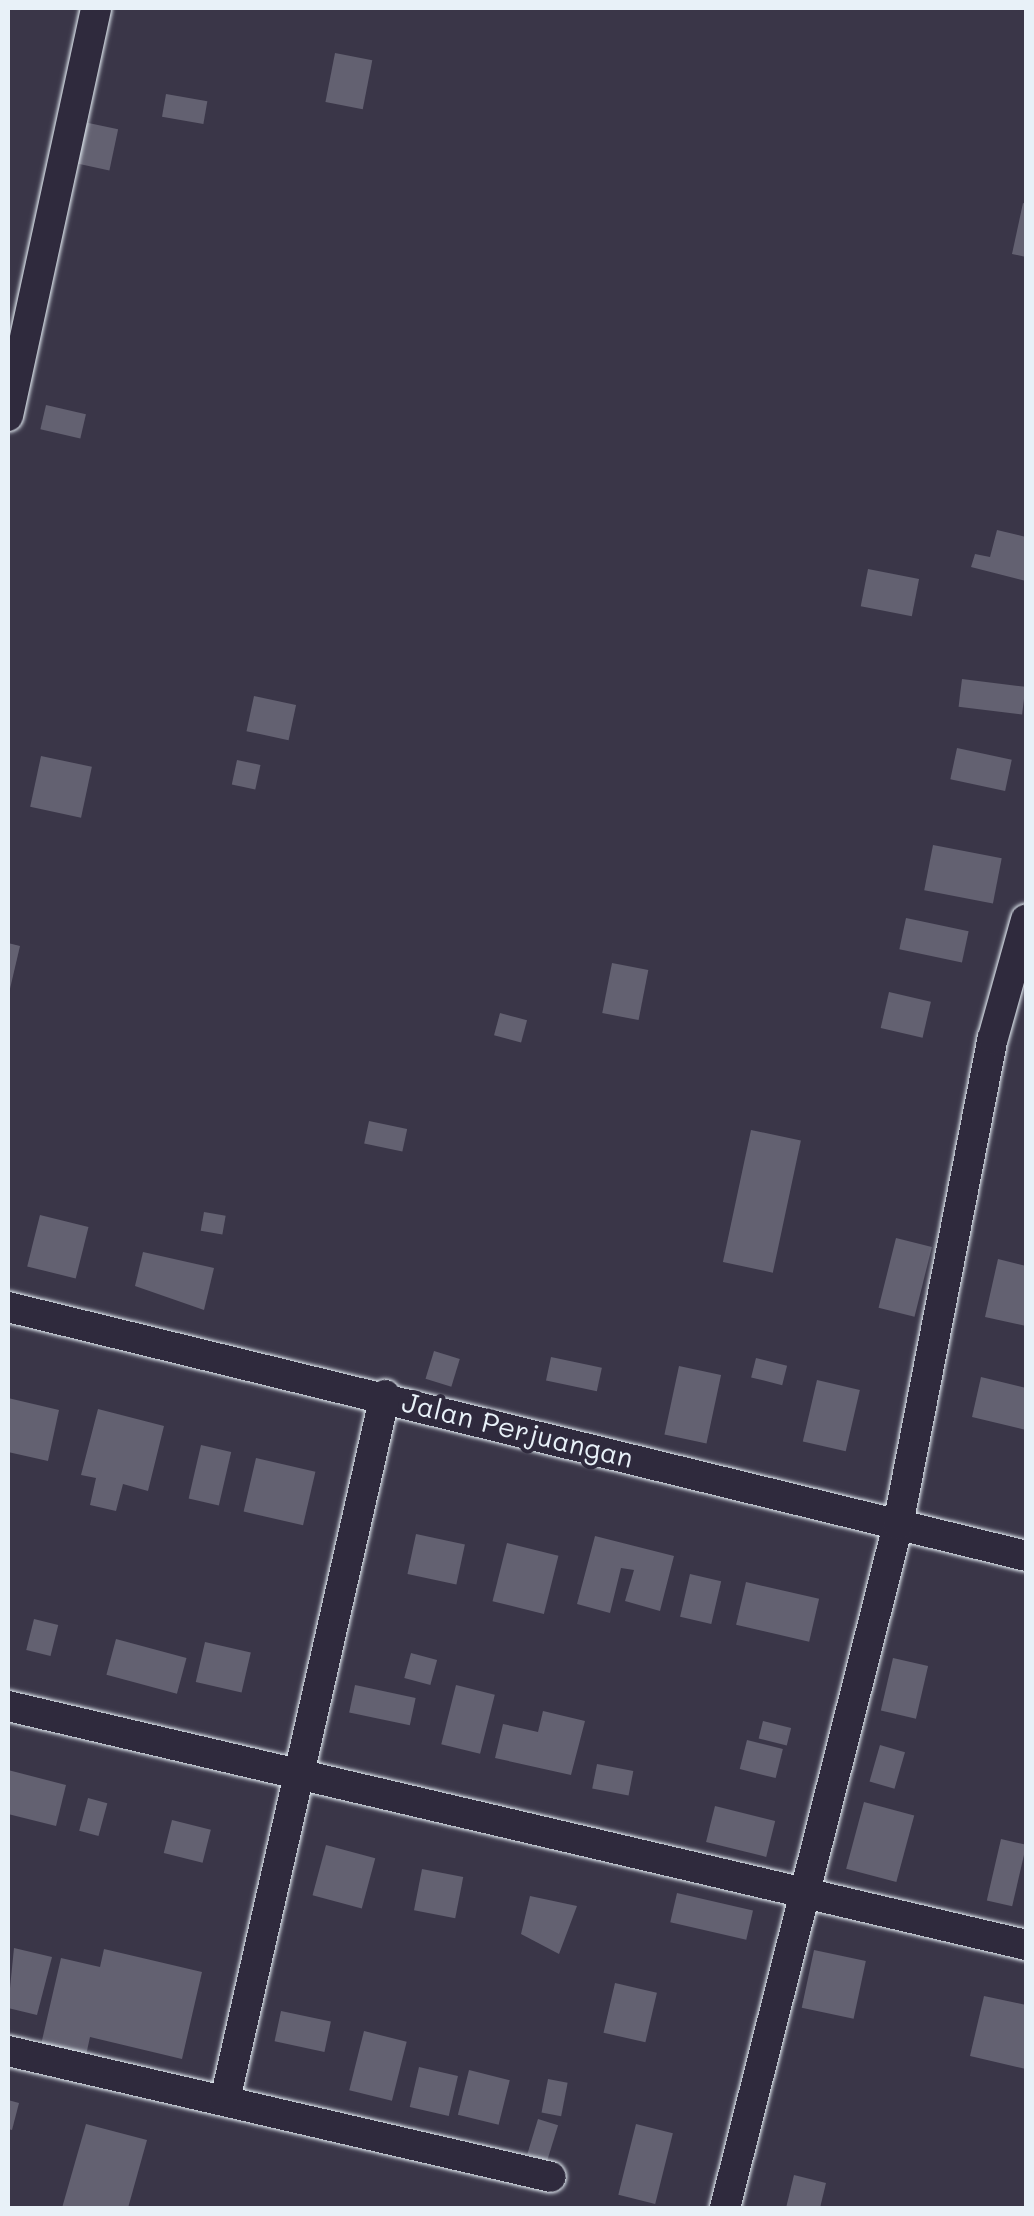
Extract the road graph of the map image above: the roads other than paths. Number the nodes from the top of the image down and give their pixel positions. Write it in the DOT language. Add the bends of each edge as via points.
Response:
graph roads {
  1 [pos="96,8"];
  2 [pos="8,416"];
  3 [pos="1026,920"];
  4 [pos="8,1307"];
  5 [pos="385,1395"];
  6 [pos="898,1525"];
  7 [pos="1026,1556"];
  8 [pos="8,1706"];
  9 [pos="296,1774"];
  10 [pos="803,1891"];
  11 [pos="1026,1945"];
  12 [pos="8,2051"];
  13 [pos="225,2100"];
  14 [pos="551,2177"];
  15 [pos="725,2208"];
  1 -- 2 [label="street"];
  3 -- 6 [label="street" via="993,1038"];
  4 -- 5 [label="street, Jalan Perjuangan"];
  5 -- 6 [label="street, Jalan Perjuangan"];
  5 -- 9 [label="street"];
  6 -- 7 [label="street, Jalan Perjuangan"];
  6 -- 10 [label="street"];
  8 -- 9 [label="street"];
  9 -- 10 [label="street"];
  9 -- 13 [label="street"];
  10 -- 11 [label="street"];
  10 -- 15 [label="street"];
  12 -- 13 [label="street"];
  13 -- 14 [label="street"];
}
